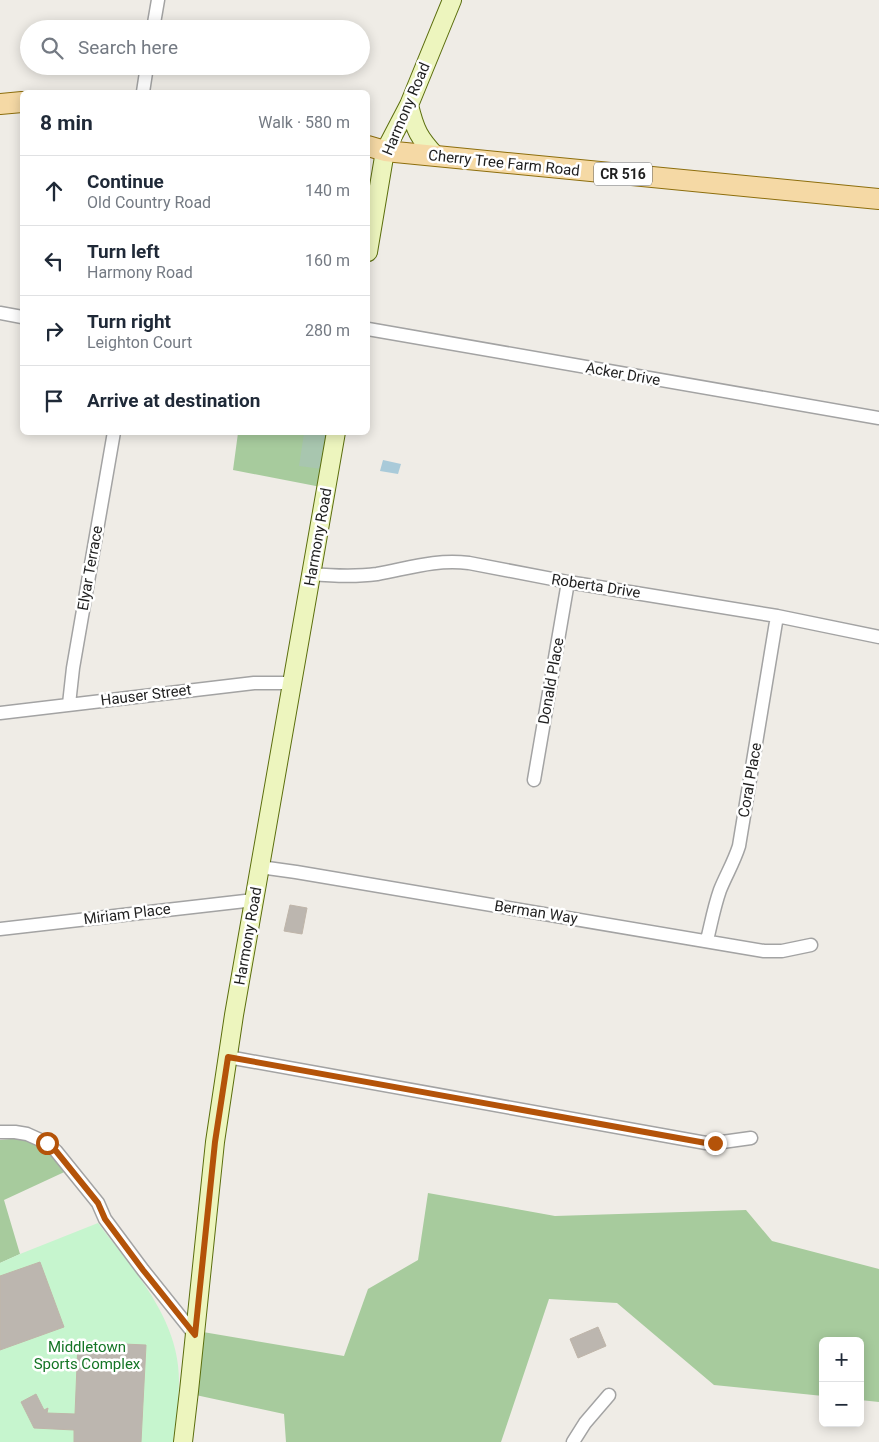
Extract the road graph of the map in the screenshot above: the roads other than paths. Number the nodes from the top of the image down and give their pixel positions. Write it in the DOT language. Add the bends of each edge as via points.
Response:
graph roads {
  1 [pos="158,0"];
  2 [pos="452,0"];
  3 [pos="155,20"];
  4 [pos="146,75"];
  5 [pos="143,90"];
  6 [pos="20,102"];
  7 [pos="0,104"];
  8 [pos="409,105"];
  9 [pos="376,148"];
  10 [pos="436,156"];
  11 [pos="879,199"];
  12 [pos="370,226"];
  13 [pos="0,313"];
  14 [pos="20,317"];
  15 [pos="370,329"];
  16 [pos="879,418"];
  17 [pos="113,435"];
  18 [pos="335,435"];
  19 [pos="311,574"];
  20 [pos="568,582"];
  21 [pos="777,616"];
  22 [pos="879,637"];
  23 [pos="292,683"];
  24 [pos="69,704"];
  25 [pos="0,713"];
  26 [pos="534,780"];
  27 [pos="260,867"];
  28 [pos="254,900"];
  29 [pos="0,929"];
  30 [pos="707,940"];
  31 [pos="811,945"];
  32 [pos="228,1057"];
  33 [pos="0,1132"];
  34 [pos="751,1138"];
  35 [pos="195,1335"];
  36 [pos="609,1396"];
  37 [pos="183,1442"];
  38 [pos="573,1442"];
  1 -- 3 [label="street"];
  2 -- 8 [label="street, Harmony Road"];
  4 -- 5 [label="street"];
  6 -- 7 [label="main road"];
  8 -- 9 [label="street, Harmony Road"];
  8 -- 10 [label="street" via="416,132"];
  9 -- 10 [label="main road, Cherry Tree Farm Road / CR 516"];
  9 -- 12 [label="street, Harmony Road"];
  10 -- 11 [label="main road, Cherry Tree Farm Road / CR 516"];
  13 -- 14 [label="street"];
  15 -- 16 [label="street, Acker Drive"];
  17 -- 24 [label="street, Elyar Terrace"];
  18 -- 19 [label="street, Harmony Road"];
  19 -- 20 [label="street, Roberta Drive" via="353,577 430,563 454,562"];
  19 -- 23 [label="street, Harmony Road"];
  20 -- 21 [label="street, Roberta Drive"];
  20 -- 26 [label="street, Donald Place"];
  21 -- 22 [label="street, Roberta Drive"];
  21 -- 30 [label="street, Coral Place" via="738,846 721,888"];
  23 -- 24 [label="street, Hauser Street" via="254,683"];
  23 -- 27 [label="street, Harmony Road"];
  24 -- 25 [label="street, Hauser Street"];
  27 -- 28 [label="street, Harmony Road"];
  27 -- 30 [label="street, Berman Way"];
  28 -- 29 [label="street, Miriam Place"];
  28 -- 32 [label="street, Harmony Road"];
  30 -- 31 [label="street, Berman Way" via="773,952"];
  32 -- 34 [label="street" via="706,1143"];
  32 -- 35 [label="street, Harmony Road" via="215,1142"];
  33 -- 35 [label="street" via="28,1134 56,1151"];
  35 -- 37 [label="street, Harmony Road"];
  36 -- 38 [label="street"];
}
